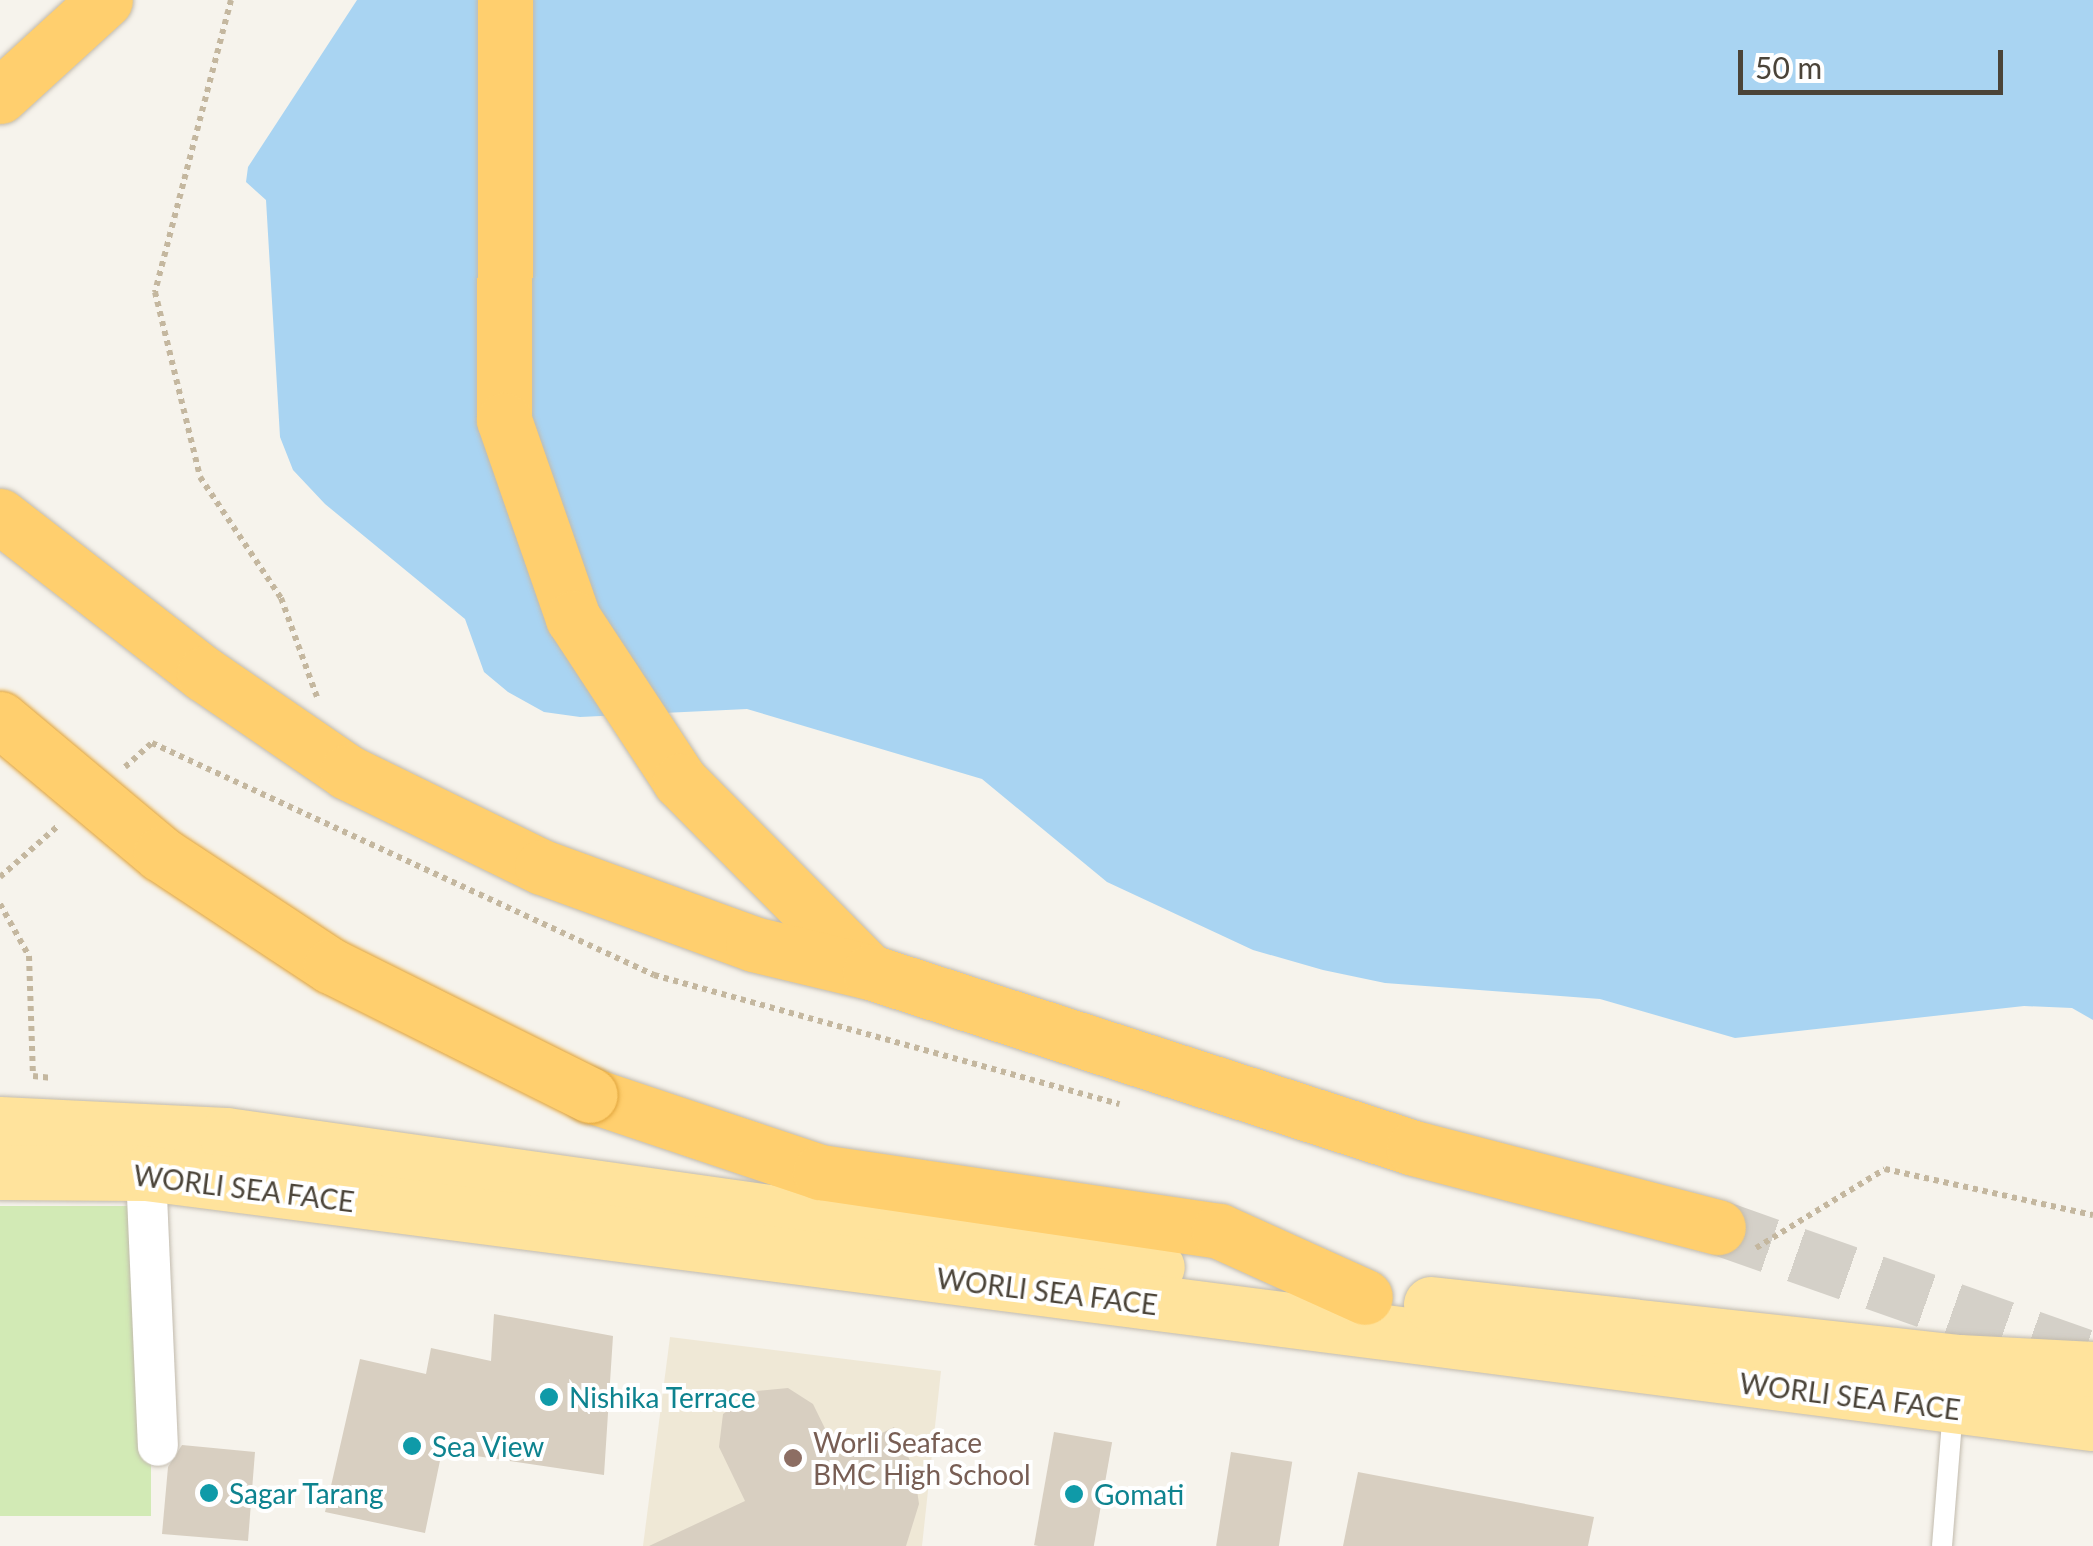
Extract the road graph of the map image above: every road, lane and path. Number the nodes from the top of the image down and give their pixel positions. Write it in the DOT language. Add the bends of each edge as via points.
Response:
graph roads {
  1 [pos="231,0"];
  2 [pos="505,0"];
  3 [pos="95,10"];
  4 [pos="0,96"];
  5 [pos="0,516"];
  6 [pos="316,708"];
  7 [pos="0,719"];
  8 [pos="0,904"];
  9 [pos="870,972"];
  10 [pos="70,1081"];
  11 [pos="0,1124"];
  12 [pos="0,1172"];
  13 [pos="146,1173"];
  14 [pos="1718,1226"];
  15 [pos="1365,1297"];
  16 [pos="2093,1369"];
  17 [pos="1954,1410"];
  18 [pos="2093,1423"];
  19 [pos="158,1446"];
  20 [pos="1942,1546"];
  1 -- 6 [label="path" via="154,292 200,477 282,598 317,688"];
  2 -- 9 [label="highway" via="504,420 573,618 680,781"];
  3 -- 4 [label="highway"];
  5 -- 9 [label="highway" via="204,674 348,772 542,867 753,944"];
  7 -- 15 [label="highway, bridge" via="160,854 331,966 590,1094 820,1172 1219,1231"];
  8 -- 10 [label="path" via="28,956 33,1076"];
  9 -- 14 [label="highway" via="1414,1148"];
  11 -- 15 [label="main road, WORLI SEA FACE" via="226,1136"];
  12 -- 13 [label="main road, WORLI SEA FACE"];
  13 -- 17 [label="main road, WORLI SEA FACE"];
  13 -- 19 [label="street"];
  15 -- 16 [label="main road, WORLI SEA FACE" via="1959,1362"];
  17 -- 18 [label="main road, WORLI SEA FACE"];
  17 -- 20 [label="lane"];
}
